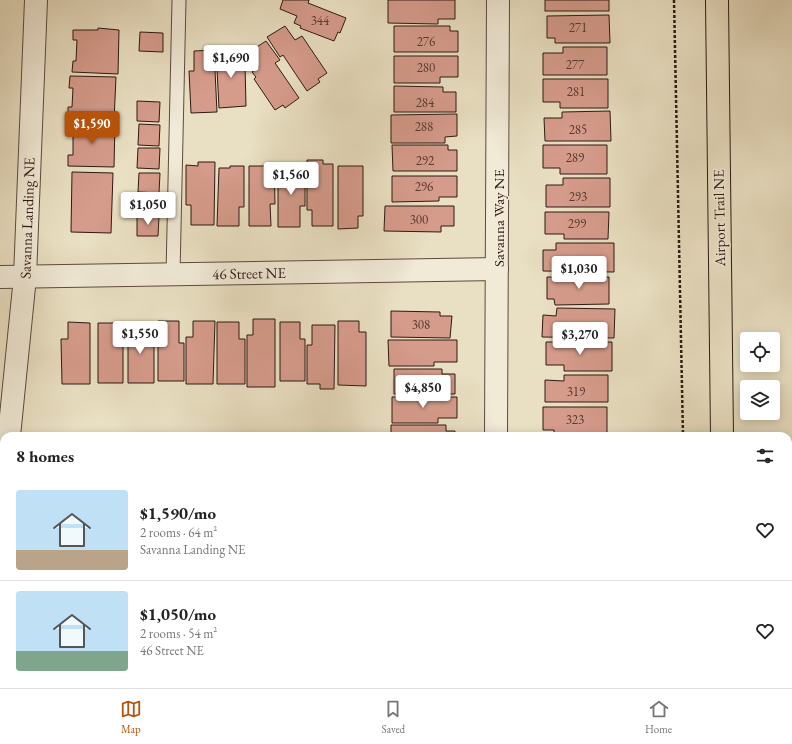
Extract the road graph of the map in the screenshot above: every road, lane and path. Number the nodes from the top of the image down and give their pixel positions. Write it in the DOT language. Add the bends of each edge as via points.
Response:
graph roads {
  1 [pos="36,0"];
  2 [pos="179,0"];
  3 [pos="498,0"];
  4 [pos="674,0"];
  5 [pos="717,0"];
  6 [pos="497,270"];
  7 [pos="173,274"];
  8 [pos="0,277"];
  9 [pos="25,277"];
  10 [pos="9,432"];
  11 [pos="496,432"];
  12 [pos="683,432"];
  13 [pos="722,432"];
  1 -- 9 [label="street, Savanna Landing NE"];
  2 -- 7 [label="lane"];
  3 -- 6 [label="street, Savanna Way NE"];
  4 -- 12 [label="path"];
  5 -- 13 [label="main road, Airport Trail NE"];
  6 -- 7 [label="street, 46 Street NE"];
  6 -- 11 [label="street, Savanna Way NE"];
  7 -- 9 [label="street, 46 Street NE"];
  8 -- 9 [label="street, 46 Street NE"];
  9 -- 10 [label="street, Savanna Landing NE"];
}
